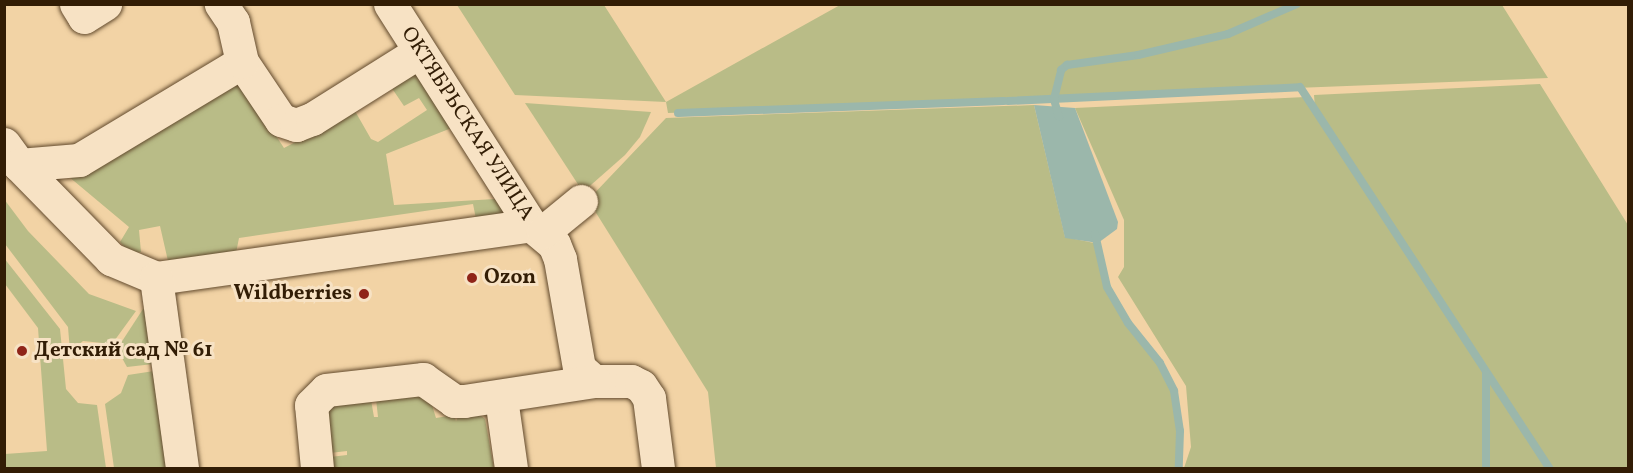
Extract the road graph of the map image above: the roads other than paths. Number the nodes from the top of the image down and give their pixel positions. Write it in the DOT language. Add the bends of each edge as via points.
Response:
graph roads {
  1 [pos="76,4"];
  2 [pos="105,4"];
  3 [pos="221,4"];
  4 [pos="390,4"];
  5 [pos="418,52"];
  6 [pos="243,62"];
  7 [pos="12,154"];
  8 [pos="581,201"];
  9 [pos="537,229"];
  10 [pos="156,278"];
  11 [pos="594,381"];
  12 [pos="501,398"];
  13 [pos="182,468"];
  14 [pos="317,468"];
  15 [pos="512,468"];
  16 [pos="658,468"];
  1 -- 2 [label="street" via="84,17"];
  3 -- 6 [label="street" via="233,22"];
  4 -- 5 [label="street, ОКТЯБРЬСКАЯ УЛИЦА"];
  5 -- 6 [label="street" via="368,99 296,125 282,120"];
  5 -- 9 [label="street, ОКТЯБРЬСКАЯ УЛИЦА"];
  6 -- 7 [label="street" via="79,160"];
  7 -- 10 [label="street" via="111,259"];
  8 -- 9 [label="street"];
  9 -- 10 [label="street"];
  9 -- 11 [label="street, ОКТЯБРЬСКАЯ УЛИЦА" via="560,259 579,368"];
  10 -- 13 [label="street"];
  11 -- 12 [label="street"];
  11 -- 16 [label="street" via="616,378 641,386 649,398"];
  12 -- 14 [label="street" via="454,401 423,379 326,390 311,405"];
  12 -- 15 [label="street"];
}
